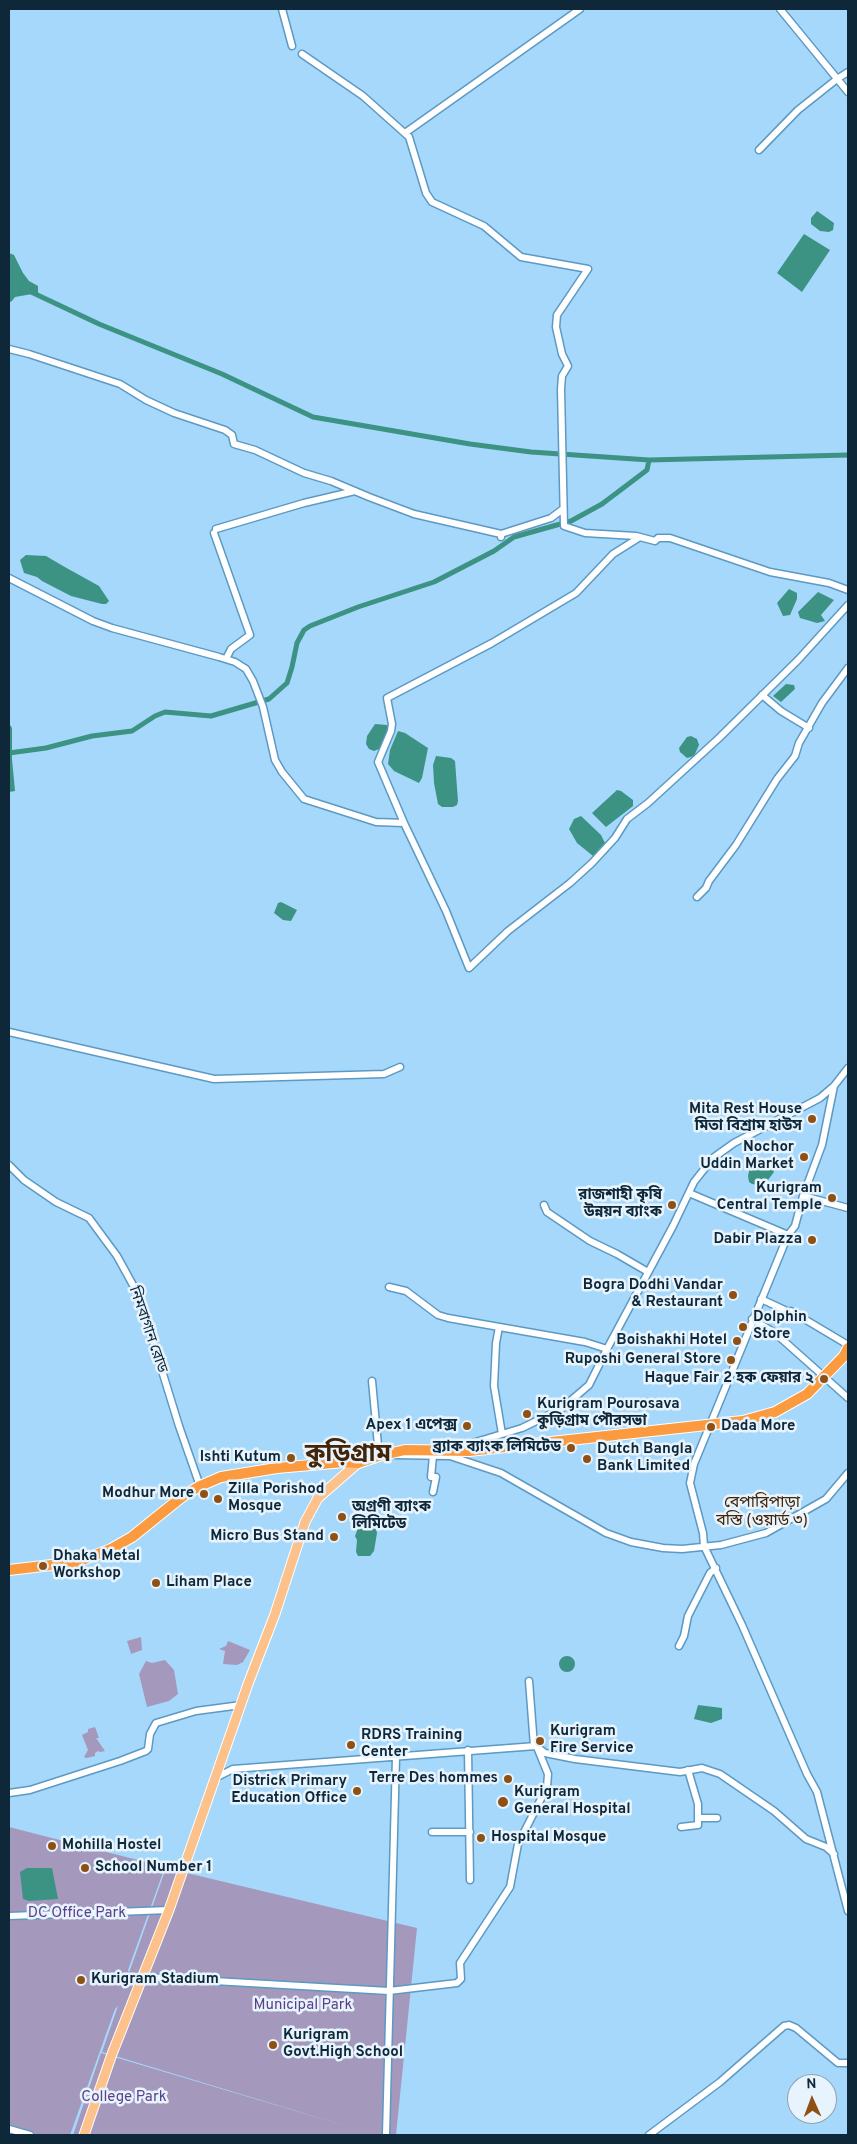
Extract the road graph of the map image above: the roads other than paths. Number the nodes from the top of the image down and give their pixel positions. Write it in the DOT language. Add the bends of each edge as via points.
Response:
graph roads {
  1 [pos="282,9"];
  2 [pos="580,9"];
  3 [pos="780,9"];
  4 [pos="292,46"];
  5 [pos="302,54"];
  6 [pos="848,72"];
  7 [pos="837,79"];
  8 [pos="848,92"];
  9 [pos="405,133"];
  10 [pos="759,150"];
  11 [pos="9,349"];
  12 [pos="355,491"];
  13 [pos="563,509"];
  14 [pos="640,537"];
  15 [pos="9,578"];
  16 [pos="848,590"];
  17 [pos="848,605"];
  18 [pos="226,659"];
  19 [pos="848,668"];
  20 [pos="762,696"];
  21 [pos="809,728"];
  22 [pos="404,823"];
  23 [pos="698,897"];
  24 [pos="9,1032"];
  25 [pos="400,1067"];
  26 [pos="848,1068"];
  27 [pos="834,1086"];
  28 [pos="9,1165"];
  29 [pos="689,1193"];
  30 [pos="803,1196"];
  31 [pos="544,1205"];
  32 [pos="848,1208"];
  33 [pos="788,1235"];
  34 [pos="648,1272"];
  35 [pos="389,1286"];
  36 [pos="760,1299"];
  37 [pos="752,1319"];
  38 [pos="499,1327"];
  39 [pos="848,1347"];
  40 [pos="606,1349"];
  41 [pos="824,1376"];
  42 [pos="372,1381"];
  43 [pos="848,1398"];
  44 [pos="710,1425"];
  45 [pos="502,1434"];
  46 [pos="450,1450"];
  47 [pos="379,1456"];
  48 [pos="433,1456"];
  49 [pos="358,1463"];
  50 [pos="848,1473"];
  51 [pos="200,1486"];
  52 [pos="433,1492"];
  53 [pos="704,1546"];
  54 [pos="716,1568"];
  55 [pos="9,1570"];
  56 [pos="679,1646"];
  57 [pos="529,1681"];
  58 [pos="241,1705"];
  59 [pos="535,1746"];
  60 [pos="468,1750"];
  61 [pos="396,1757"];
  62 [pos="221,1761"];
  63 [pos="233,1769"];
  64 [pos="688,1770"];
  65 [pos="215,1778"];
  66 [pos="9,1793"];
  67 [pos="698,1818"];
  68 [pos="717,1818"];
  69 [pos="681,1827"];
  70 [pos="432,1832"];
  71 [pos="470,1832"];
  72 [pos="835,1855"];
  73 [pos="470,1880"];
  74 [pos="169,1910"];
  75 [pos="848,1911"];
  76 [pos="9,1916"];
  77 [pos="144,1977"];
  78 [pos="389,1991"];
  79 [pos="848,2063"];
  80 [pos="9,2129"];
  81 [pos="30,2135"];
  82 [pos="84,2135"];
  83 [pos="386,2135"];
  84 [pos="649,2135"];
  1 -- 4 [label="street"];
  2 -- 9 [label="street"];
  3 -- 7 [label="street"];
  5 -- 9 [label="street" via="362,96"];
  6 -- 7 [label="street"];
  7 -- 8 [label="street"];
  7 -- 10 [label="street" via="798,110"];
  9 -- 13 [label="street" via="409,136 426,193 432,202 484,226 521,257 588,270 557,315 562,354 568,366 562,376 561,389"];
  11 -- 12 [label="street" via="120,384 174,413 225,430 232,435 234,444"];
  12 -- 13 [label="street" via="414,514 501,536 551,518"];
  12 -- 18 [label="street" via="215,531 250,635 231,649"];
  13 -- 14 [label="street" via="564,526 569,528 585,533"];
  14 -- 16 [label="street" via="685,542 770,572 810,578"];
  14 -- 22 [label="street" via="613,554 576,593 492,643 387,698 392,731 378,762"];
  15 -- 18 [label="street" via="93,621"];
  17 -- 20 [label="street"];
  18 -- 22 [label="street" via="246,669 253,681 276,760 304,799 376,822"];
  19 -- 21 [label="street" via="822,703"];
  20 -- 21 [label="street"];
  20 -- 22 [label="street" via="627,819 592,863 508,931 469,968"];
  21 -- 23 [label="street" via="795,756 768,792 736,846"];
  24 -- 25 [label="street" via="214,1079 384,1074"];
  26 -- 27 [label="street"];
  27 -- 29 [label="street" via="805,1108 773,1121 713,1158"];
  27 -- 30 [label="street" via="822,1145"];
  28 -- 51 [label="street, নিমবাগান রোড" via="24,1180 56,1202 89,1218 117,1256 139,1296"];
  29 -- 33 [label="street"];
  29 -- 34 [label="street"];
  30 -- 32 [label="street"];
  30 -- 33 [label="street" via="795,1226"];
  31 -- 34 [label="street" via="547,1212 590,1241"];
  33 -- 36 [label="street"];
  34 -- 40 [label="street"];
  35 -- 38 [label="street" via="406,1291 438,1315"];
  36 -- 37 [label="street"];
  36 -- 39 [label="street" via="791,1311"];
  37 -- 41 [label="street" via="775,1333"];
  37 -- 44 [label="street"];
  38 -- 40 [label="street" via="586,1342"];
  38 -- 45 [label="street" via="494,1386"];
  39 -- 41 [label="highway" via="844,1356"];
  40 -- 45 [label="street" via="589,1385 561,1409"];
  41 -- 43 [label="street"];
  41 -- 44 [label="highway" via="806,1394 775,1412 743,1421"];
  42 -- 47 [label="street"];
  44 -- 46 [label="highway" via="469,1451"];
  44 -- 53 [label="street" via="690,1483"];
  45 -- 46 [label="street"];
  46 -- 47 [label="highway" via="405,1450"];
  47 -- 48 [label="street"];
  47 -- 49 [label="highway"];
  48 -- 52 [label="street" via="431,1477 436,1477"];
  48 -- 53 [label="street" via="450,1456 501,1474 579,1520 631,1542 663,1548"];
  49 -- 51 [label="highway" via="277,1468 221,1478"];
  49 -- 58 [label="main road" via="318,1498 305,1522"];
  50 -- 53 [label="street" via="826,1499 766,1534"];
  51 -- 55 [label="highway" via="111,1549 77,1562"];
  53 -- 54 [label="street"];
  54 -- 56 [label="street" via="710,1573 688,1616"];
  54 -- 72 [label="street" via="817,1792"];
  57 -- 59 [label="street"];
  58 -- 62 [label="main road"];
  58 -- 66 [label="street" via="196,1710 156,1723 146,1751 30,1790"];
  59 -- 60 [label="street"];
  59 -- 64 [label="street" via="544,1753 575,1759 680,1772"];
  59 -- 78 [label="street" via="548,1774 547,1787 518,1844 510,1887 460,1963 461,1979 457,1983"];
  60 -- 61 [label="street"];
  60 -- 71 [label="street"];
  61 -- 63 [label="street"];
  61 -- 78 [label="street"];
  62 -- 63 [label="street"];
  62 -- 65 [label="main road"];
  63 -- 65 [label="street"];
  64 -- 67 [label="street" via="698,1804"];
  64 -- 72 [label="street" via="702,1768 720,1774 774,1811 806,1839 826,1847"];
  65 -- 74 [label="main road"];
  67 -- 68 [label="street"];
  67 -- 69 [label="street" via="698,1825"];
  70 -- 71 [label="street"];
  71 -- 73 [label="street"];
  72 -- 75 [label="street"];
  74 -- 76 [label="street"];
  74 -- 77 [label="main road"];
  77 -- 78 [label="street"];
  77 -- 82 [label="main road" via="112,2054"];
  78 -- 83 [label="street"];
  79 -- 84 [label="street" via="838,2063 792,2026 784,2026 726,2078"];
  80 -- 81 [label="street"];
}
